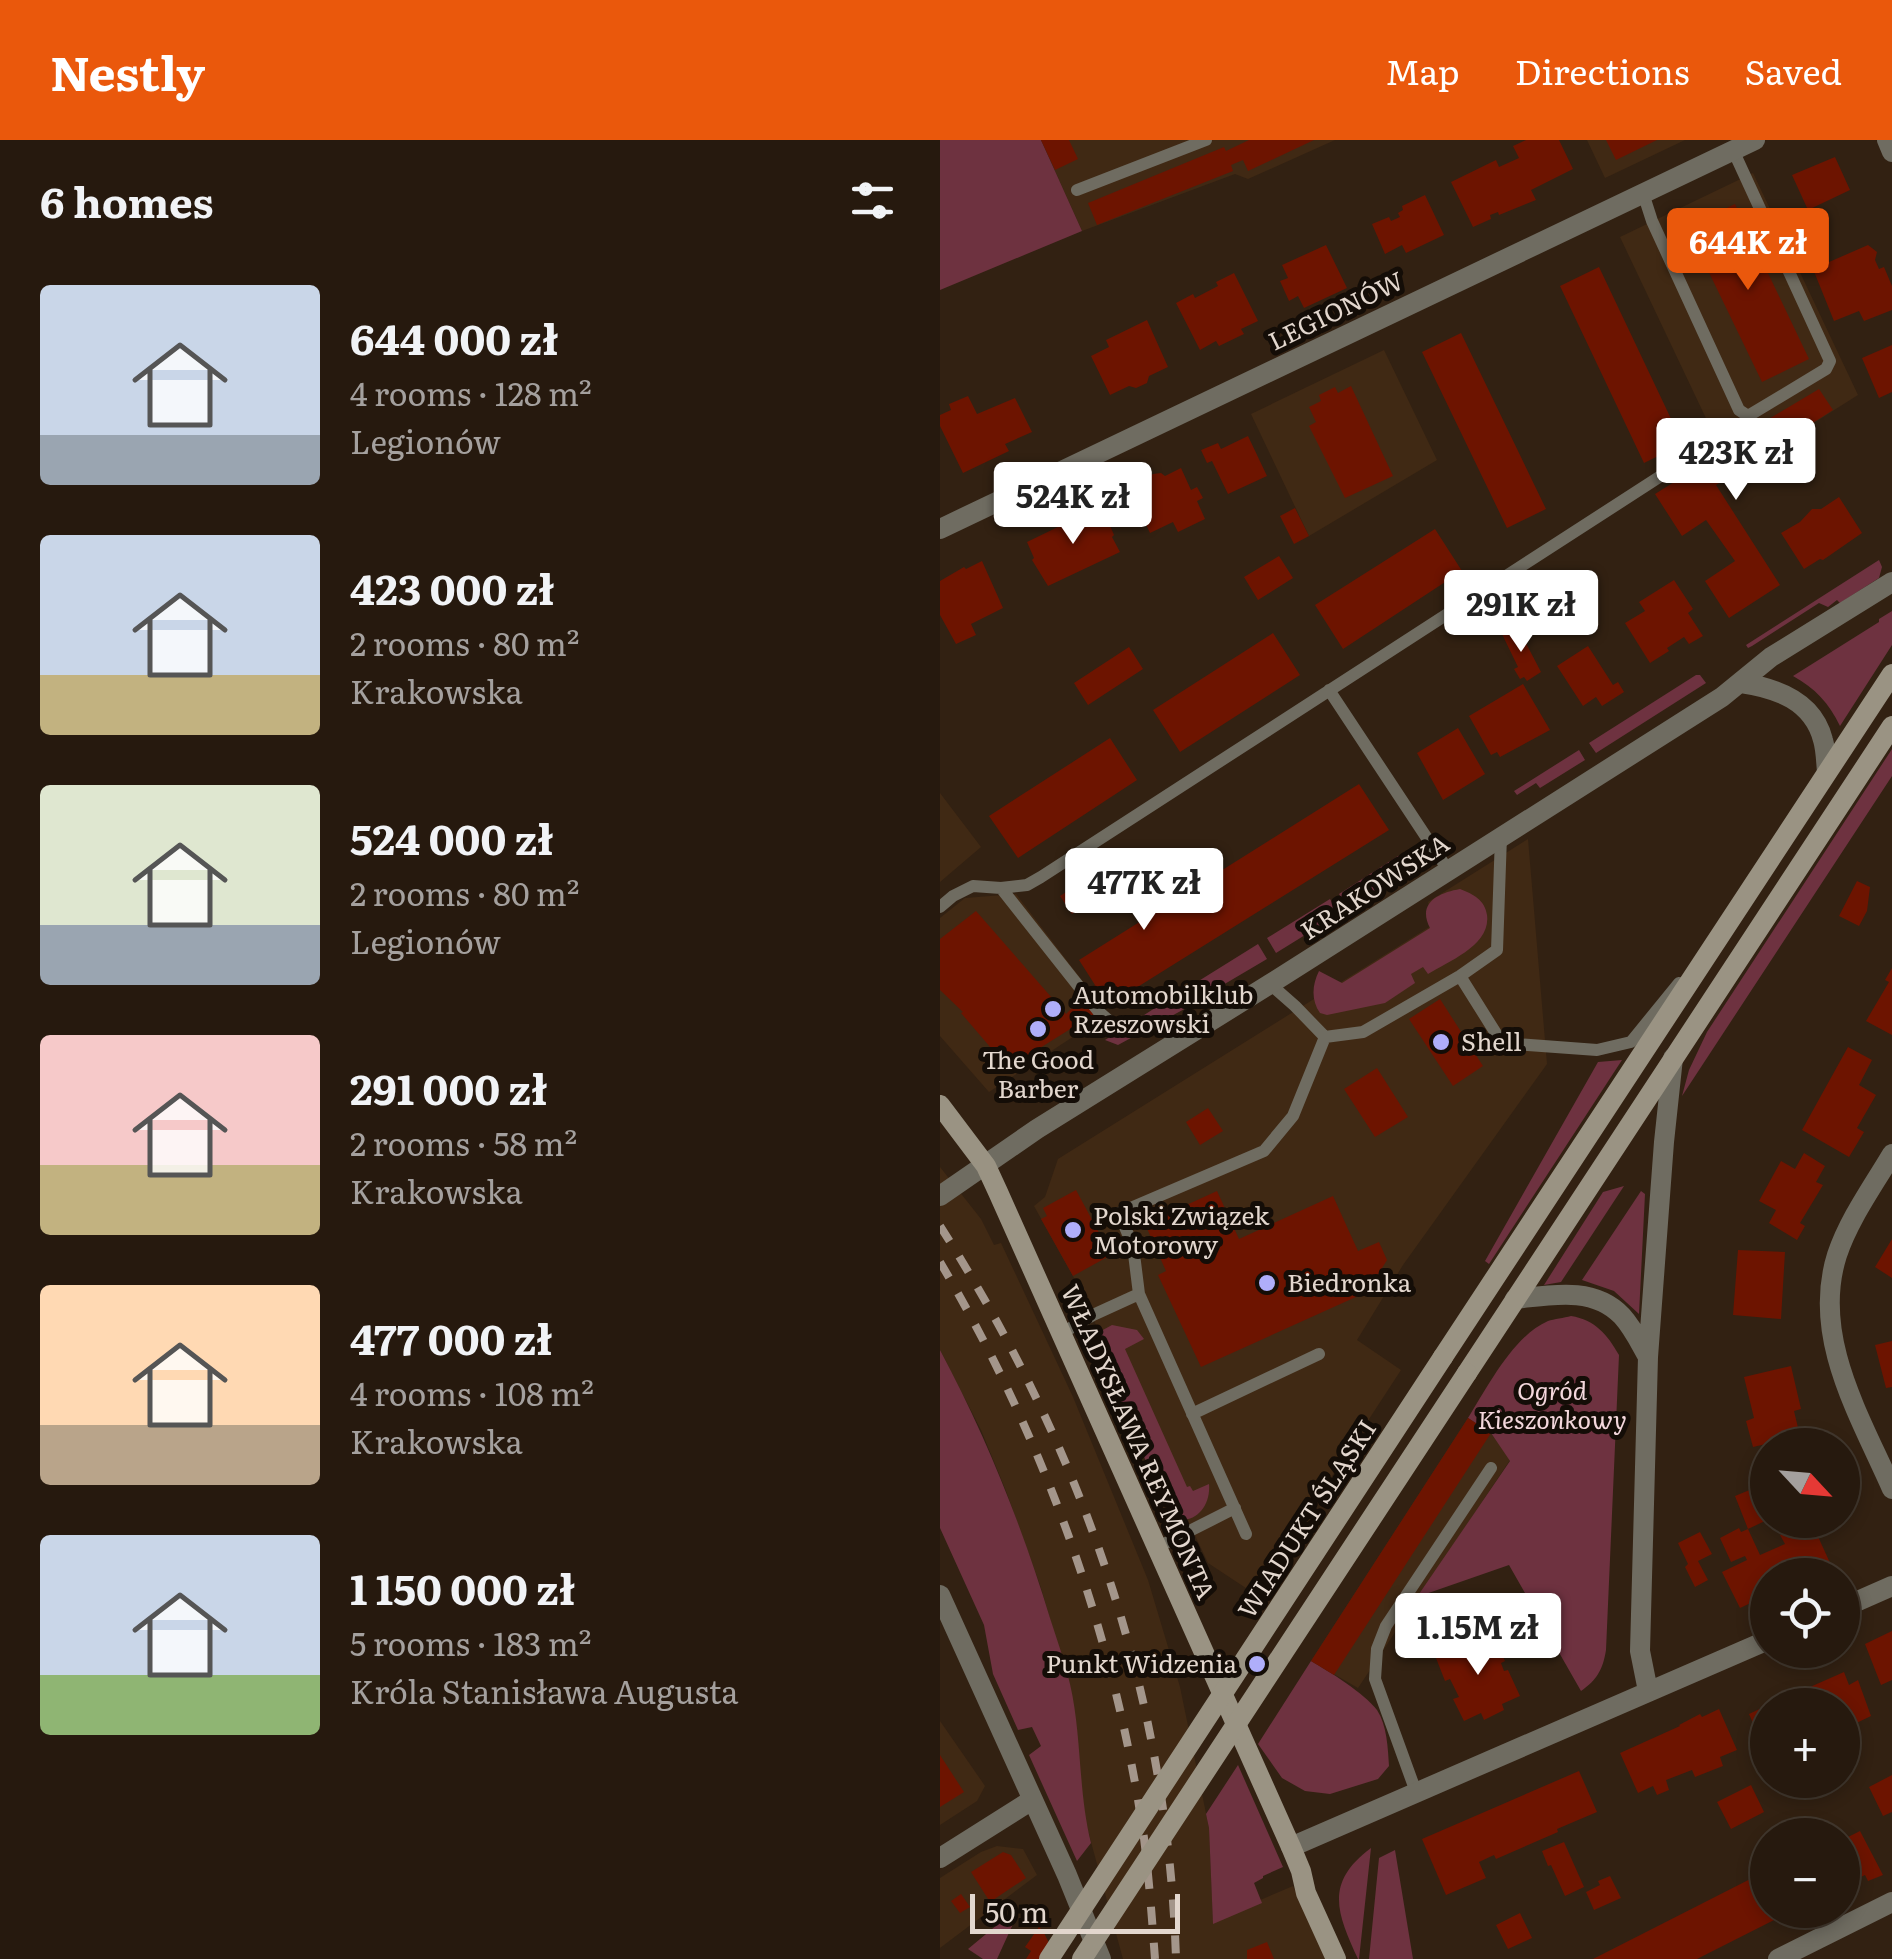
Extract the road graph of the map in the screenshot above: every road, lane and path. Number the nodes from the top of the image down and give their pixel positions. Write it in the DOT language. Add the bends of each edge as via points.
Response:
graph roads {
  1 [pos="1206,140"];
  2 [pos="1755,140"];
  3 [pos="1887,140"];
  4 [pos="1733,150"];
  5 [pos="1892,152"];
  6 [pos="1077,190"];
  7 [pos="1643,194"];
  8 [pos="1704,448"];
  9 [pos="940,528"];
  10 [pos="1892,582"];
  11 [pos="1892,674"];
  12 [pos="1742,683"];
  13 [pos="1330,690"];
  14 [pos="1892,726"];
  15 [pos="1827,772"];
  16 [pos="1501,836"];
  17 [pos="1448,870"];
  18 [pos="1001,888"];
  19 [pos="940,907"];
  20 [pos="1728,923"];
  21 [pos="1460,976"];
  22 [pos="1270,984"];
  23 [pos="1115,1026"];
  24 [pos="1325,1037"];
  25 [pos="1674,1058"];
  26 [pos="940,1105"];
  27 [pos="1892,1154"];
  28 [pos="986,1166"];
  29 [pos="940,1196"];
  30 [pos="1139,1294"];
  31 [pos="1515,1298"];
  32 [pos="1062,1333"];
  33 [pos="1319,1354"];
  34 [pos="1648,1357"];
  35 [pos="1192,1414"];
  36 [pos="1491,1468"];
  37 [pos="1892,1489"];
  38 [pos="1235,1508"];
  39 [pos="1246,1534"];
  40 [pos="1158,1548"];
  41 [pos="1892,1586"];
  42 [pos="940,1595"];
  43 [pos="1860,1600"];
  44 [pos="1750,1648"];
  45 [pos="1648,1691"];
  46 [pos="1416,1792"];
  47 [pos="1032,1800"];
  48 [pos="1291,1848"];
  49 [pos="940,1858"];
  50 [pos="1892,1902"];
  51 [pos="1049,1959"];
  52 [pos="1082,1959"];
  53 [pos="1101,1959"];
  54 [pos="1336,1959"];
  55 [pos="1778,1959"];
  1 -- 6 [label="lane"];
  2 -- 4 [label="street, LEGIONÓW"];
  3 -- 5 [label="street"];
  4 -- 7 [label="street, LEGIONÓW"];
  4 -- 7 [label="lane" via="1830,360 1826,369 1748,416 1739,410"];
  7 -- 9 [label="street, LEGIONÓW"];
  8 -- 13 [label="lane"];
  10 -- 12 [label="street, KRAKOWSKA" via="1770,657"];
  11 -- 15 [label="main road"];
  12 -- 15 [label="street" via="1791,697 1813,716"];
  12 -- 16 [label="street, KRAKOWSKA"];
  13 -- 17 [label="lane"];
  13 -- 18 [label="lane" via="1041,877"];
  14 -- 25 [label="main road"];
  15 -- 20 [label="main road"];
  16 -- 17 [label="street, KRAKOWSKA"];
  16 -- 21 [label="lane" via="1498,950"];
  17 -- 22 [label="street, KRAKOWSKA"];
  18 -- 19 [label="lane" via="973,886"];
  18 -- 23 [label="lane"];
  20 -- 21 [label="lane" via="1631,1042 1596,1050 1502,1043"];
  20 -- 51 [label="main road, WIADUKT ŚLĄSKI, bridge"];
  21 -- 24 [label="lane" via="1363,1032"];
  22 -- 24 [label="lane"];
  22 -- 28 [label="street, KRAKOWSKA"];
  24 -- 30 [label="lane" via="1293,1116 1264,1151 1119,1214 1133,1246"];
  25 -- 31 [label="main road"];
  25 -- 34 [label="street"];
  26 -- 28 [label="main road, WŁADYSŁAWA REYMONTA"];
  27 -- 37 [label="street" via="1838,1253 1831,1311 1840,1372"];
  28 -- 29 [label="street, KRAKOWSKA"];
  28 -- 32 [label="main road, WŁADYSŁAWA REYMONTA"];
  30 -- 32 [label="lane"];
  30 -- 35 [label="lane"];
  31 -- 34 [label="street" via="1565,1294 1608,1305"];
  31 -- 52 [label="main road, bridge"];
  32 -- 40 [label="main road, WŁADYSŁAWA REYMONTA"];
  33 -- 35 [label="lane"];
  34 -- 45 [label="street" via="1640,1651"];
  35 -- 38 [label="lane"];
  36 -- 46 [label="lane" via="1377,1649 1376,1678"];
  38 -- 39 [label="lane"];
  38 -- 40 [label="lane"];
  40 -- 48 [label="main road, WŁADYSŁAWA REYMONTA"];
  41 -- 43 [label="street"];
  42 -- 47 [label="street"];
  44 -- 45 [label="street"];
  45 -- 46 [label="street"];
  46 -- 48 [label="street"];
  47 -- 49 [label="street"];
  47 -- 53 [label="street"];
  48 -- 54 [label="main road, WŁADYSŁAWA REYMONTA"];
  50 -- 55 [label="street"];
}
